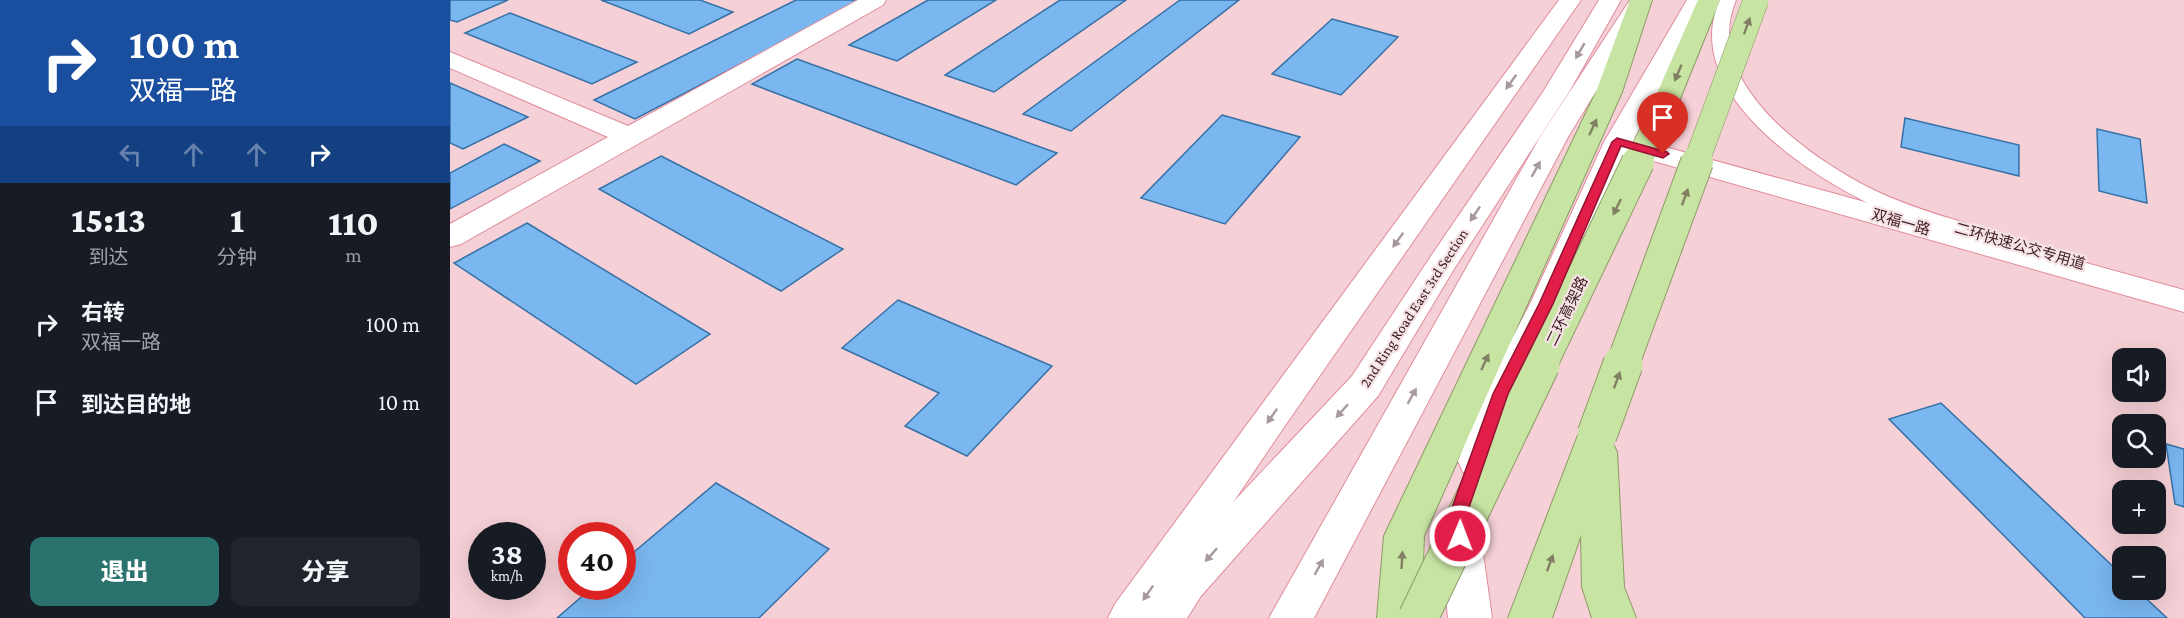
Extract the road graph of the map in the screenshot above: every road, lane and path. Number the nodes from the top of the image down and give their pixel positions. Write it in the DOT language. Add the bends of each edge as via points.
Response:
graph roads {
  1 [pos="875,0"];
  2 [pos="1570,0"];
  3 [pos="1610,0"];
  4 [pos="1641,0"];
  5 [pos="1698,0"];
  6 [pos="1709,0"];
  7 [pos="1728,0"];
  8 [pos="1756,0"];
  9 [pos="450,59"];
  10 [pos="630,136"];
  11 [pos="1617,142"];
  12 [pos="450,237"];
  13 [pos="2184,293"];
  14 [pos="2184,301"];
  15 [pos="1597,435"];
  16 [pos="1130,618"];
  17 [pos="1162,618"];
  18 [pos="1291,618"];
  19 [pos="1399,618"];
  20 [pos="1418,618"];
  21 [pos="1470,618"];
  22 [pos="1530,618"];
  23 [pos="1614,618"];
  1 -- 10 [label="street"];
  2 -- 16 [label="street, one-way"];
  3 -- 17 [label="street, 2nd Ring Road East 3rd Section, one-way" via="1556,92 1365,386 1186,582"];
  18 -- 4 [label="street, one-way" via="1554,136"];
  19 -- 4 [label="highway, one-way" via="1404,536 1609,92"];
  5 -- 11 [label="street"];
  6 -- 20 [label="highway, 二环高架路, one-way, bridge" via="1640,160"];
  7 -- 13 [label="lane, 二环快速公交专用道" via="1720,20 1721,37 1726,64 1740,91 1763,122 1792,147 1860,191 1926,219"];
  15 -- 8 [label="highway, one-way, bridge"];
  9 -- 10 [label="street"];
  10 -- 12 [label="street"];
  11 -- 14 [label="street, 双福一路"];
  11 -- 21 [label="street" via="1546,304 1501,394 1458,516"];
  22 -- 15 [label="highway, one-way"];
  15 -- 23 [label="highway" via="1603,587"];
}
